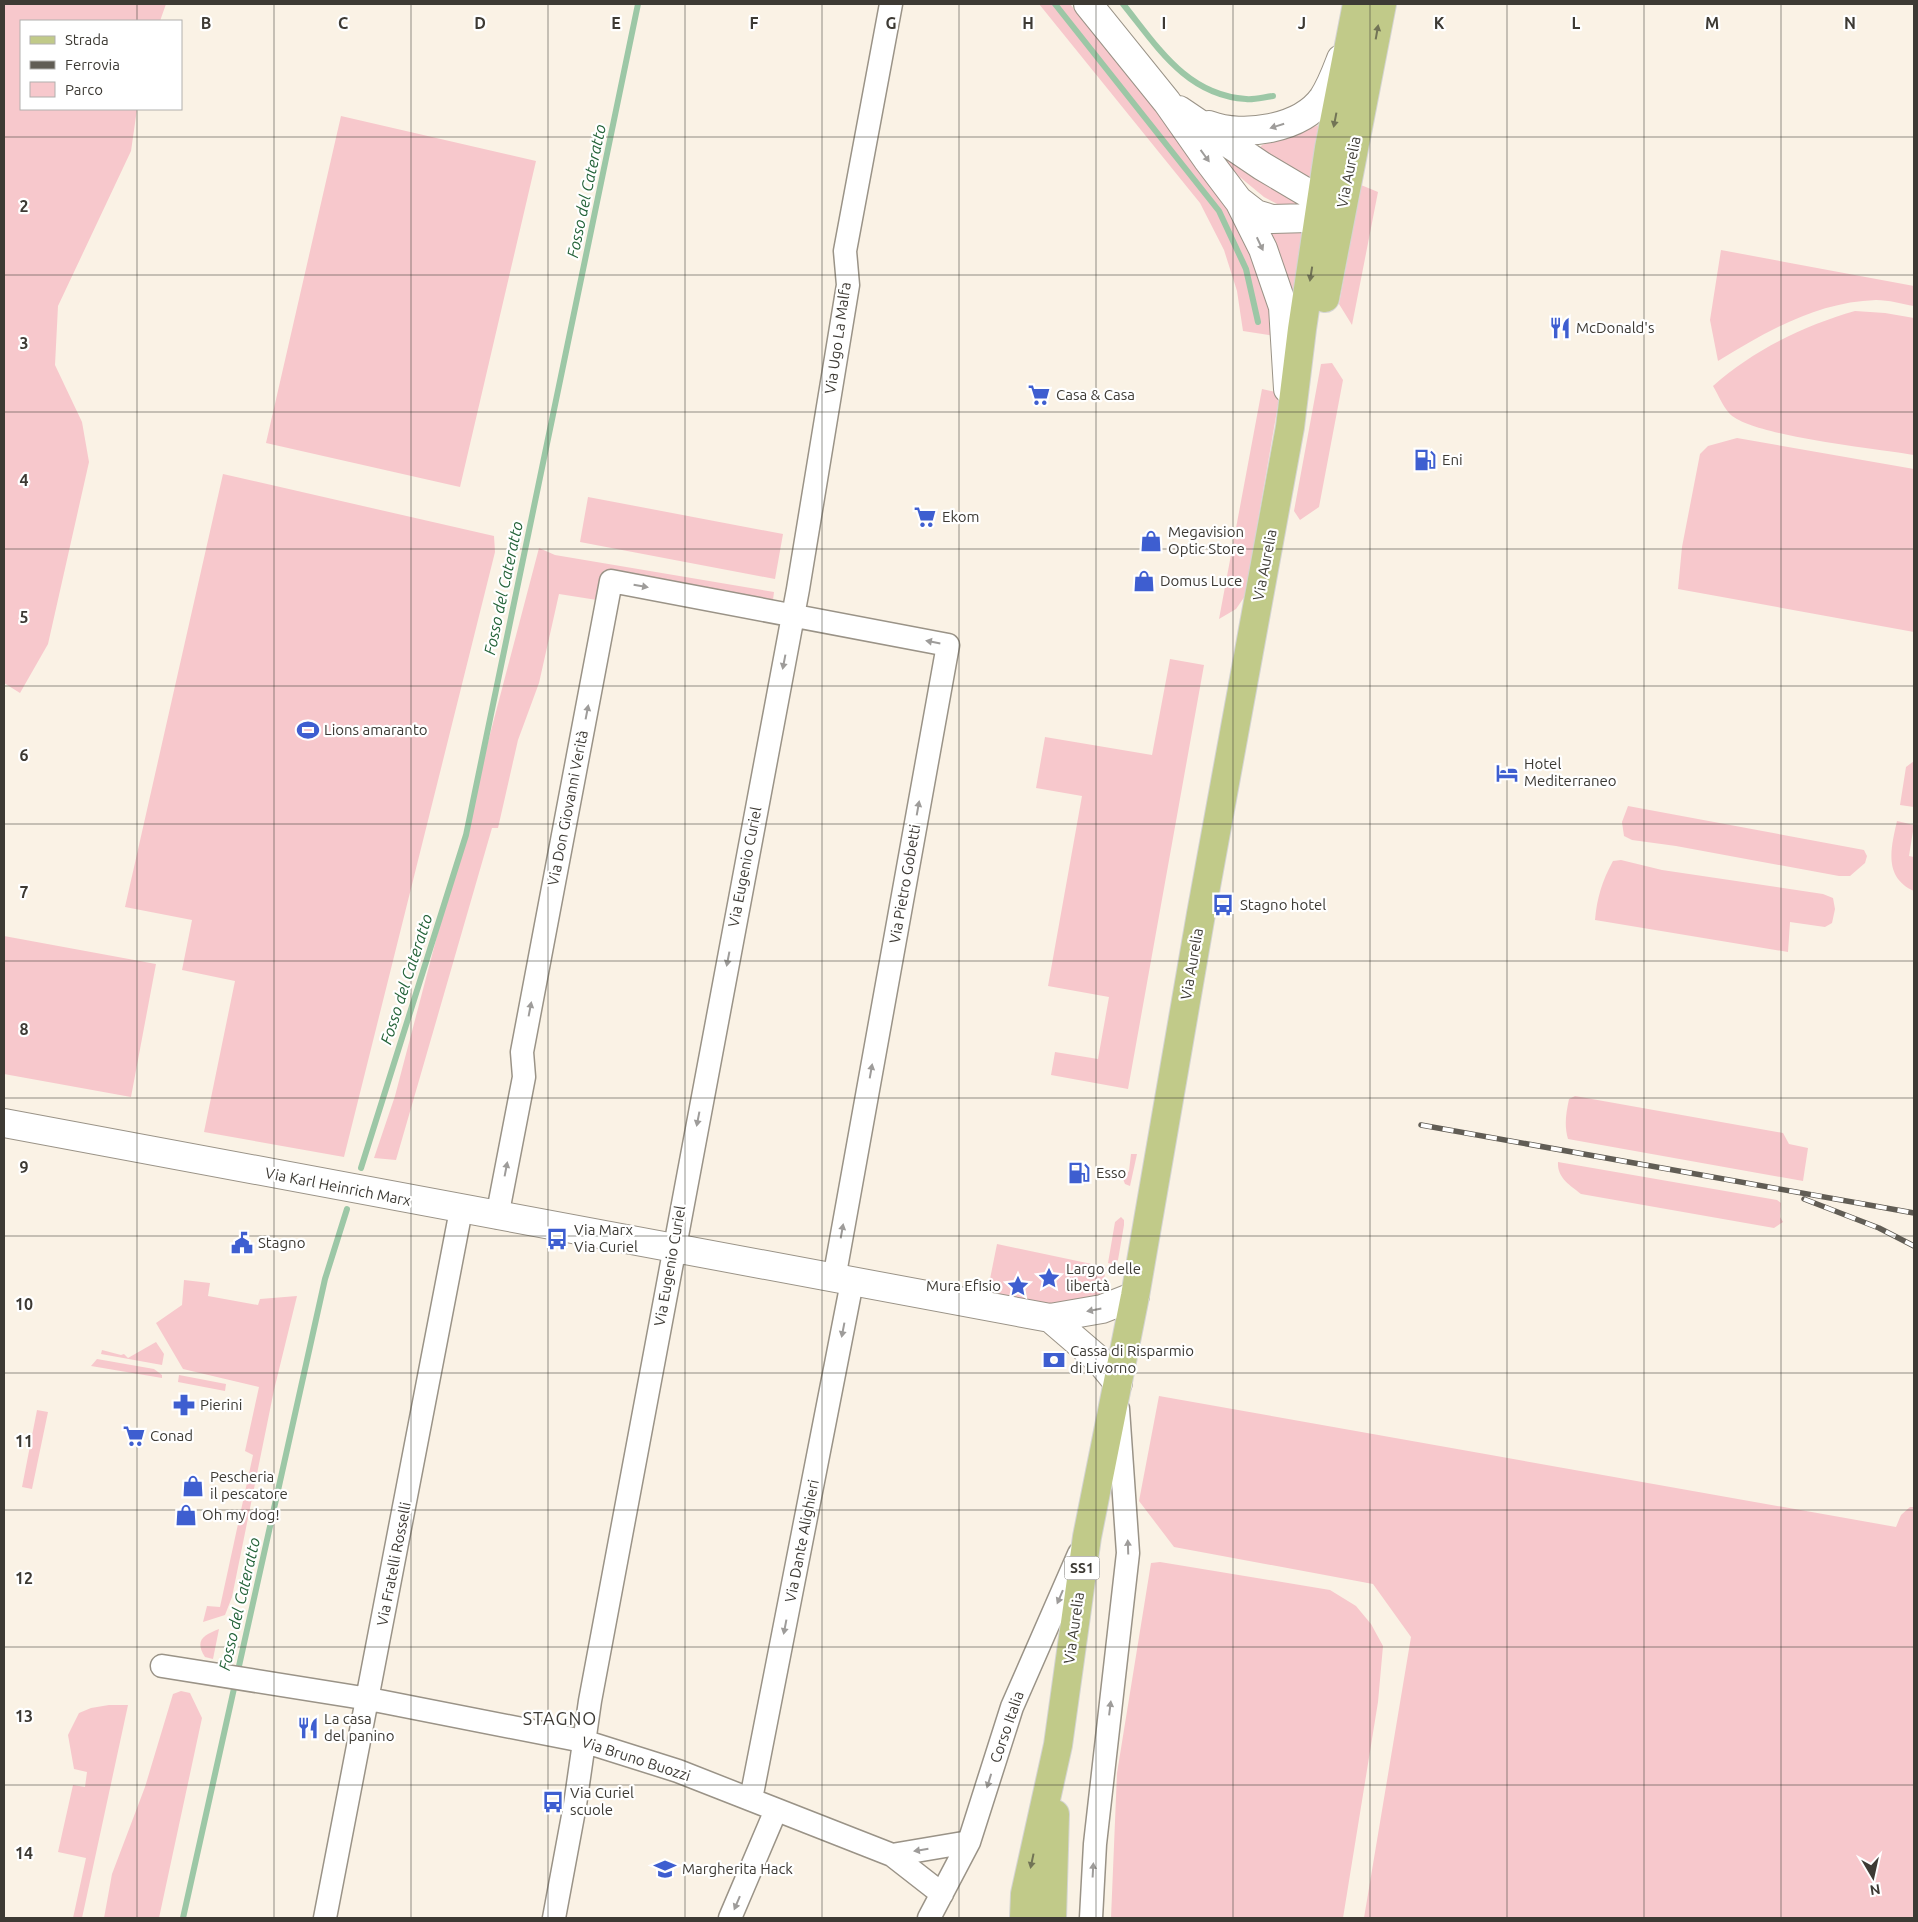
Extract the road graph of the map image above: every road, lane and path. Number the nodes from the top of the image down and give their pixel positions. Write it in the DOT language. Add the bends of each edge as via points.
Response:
graph roads {
  1 [pos="891,4"];
  2 [pos="1088,4"];
  3 [pos="1357,4"];
  4 [pos="1382,4"];
  5 [pos="1350,40"];
  6 [pos="1167,102"];
  7 [pos="1195,120"];
  8 [pos="1347,183"];
  9 [pos="1238,200"];
  10 [pos="1321,209"];
  11 [pos="1333,257"];
  12 [pos="1290,427"];
  13 [pos="793,614"];
  14 [pos="4,1123"];
  15 [pos="461,1210"];
  16 [pos="497,1217"];
  17 [pos="673,1250"];
  18 [pos="843,1281"];
  19 [pos="1135,1296"];
  20 [pos="1050,1318"];
  21 [pos="1117,1387"];
  22 [pos="1087,1537"];
  23 [pos="162,1666"];
  24 [pos="369,1699"];
  25 [pos="583,1741"];
  26 [pos="1058,1746"];
  27 [pos="751,1799"];
  28 [pos="776,1810"];
  29 [pos="970,1842"];
  30 [pos="892,1855"];
  31 [pos="942,1894"];
  32 [pos="325,1918"];
  33 [pos="554,1918"];
  34 [pos="730,1918"];
  35 [pos="929,1918"];
  36 [pos="1024,1918"];
  37 [pos="1052,1918"];
  38 [pos="1091,1918"];
  1 -- 13 [label="street, Via Ugo La Malfa" via="845,251 848,285"];
  2 -- 6 [label="street"];
  3 -- 5 [label="main road, Via Aurelia"];
  8 -- 4 [label="main road, Via Aurelia, one-way"];
  5 -- 7 [label="street, one-way" via="1323,98 1309,112 1286,123 1254,131 1230,130"];
  5 -- 10 [label="main road, Via Aurelia, one-way"];
  6 -- 7 [label="street"];
  6 -- 9 [label="street, one-way"];
  7 -- 10 [label="street" via="1310,195"];
  8 -- 10 [label="street"];
  8 -- 11 [label="main road, Via Aurelia"];
  9 -- 10 [label="street" via="1256,214 1272,220 1309,218"];
  9 -- 12 [label="street, one-way" via="1262,249 1282,307"];
  10 -- 11 [label="street" via="1330,227"];
  10 -- 12 [label="main road, Via Aurelia, one-way"];
  11 -- 12 [label="main road, Via Aurelia" via="1319,332"];
  12 -- 19 [label="main road, Via Aurelia"];
  16 -- 13 [label="street, Via Don Giovanni Verità, one-way" via="524,1077 522,1052 611,581"];
  13 -- 17 [label="street, Via Eugenio Curiel, one-way"];
  18 -- 13 [label="street, Via Pietro Gobetti, one-way" via="948,645"];
  14 -- 15 [label="street, Via Karl Heinrich Marx"];
  15 -- 16 [label="street, Via Karl Heinrich Marx"];
  15 -- 24 [label="street, Via Fratelli Rosselli"];
  16 -- 17 [label="street, Via Karl Heinrich Marx"];
  17 -- 18 [label="street, Via Karl Heinrich Marx"];
  17 -- 25 [label="street, Via Eugenio Curiel"];
  18 -- 20 [label="street, Via Karl Heinrich Marx"];
  18 -- 27 [label="street, Via Dante Alighieri, one-way"];
  19 -- 20 [label="street, one-way" via="1102,1309"];
  19 -- 21 [label="main road, Via Aurelia"];
  20 -- 21 [label="street" via="1100,1361"];
  21 -- 22 [label="main road, Via Aurelia / SS1"];
  38 -- 21 [label="street, one-way" via="1095,1844 1128,1553"];
  22 -- 26 [label="main road, Via Aurelia / SS1"];
  22 -- 29 [label="street, Corso Italia, one-way" via="1012,1707"];
  23 -- 24 [label="street, Via Bruno Buozzi"];
  24 -- 25 [label="street, Via Bruno Buozzi"];
  24 -- 32 [label="street, Via Fratelli Rosselli"];
  25 -- 27 [label="street, Via Bruno Buozzi" via="678,1771"];
  25 -- 33 [label="street, Via Eugenio Curiel"];
  26 -- 36 [label="main road, Via Aurelia / SS1, one-way" via="1025,1894"];
  26 -- 37 [label="main road, Via Aurelia / SS1"];
  27 -- 28 [label="street, Via Bruno Buozzi"];
  28 -- 30 [label="street, Via Bruno Buozzi"];
  28 -- 34 [label="street, one-way"];
  29 -- 30 [label="street, one-way"];
  29 -- 31 [label="street, Corso Italia"];
  30 -- 31 [label="street, Via Bruno Buozzi"];
  31 -- 35 [label="street, Corso Italia"];
}
